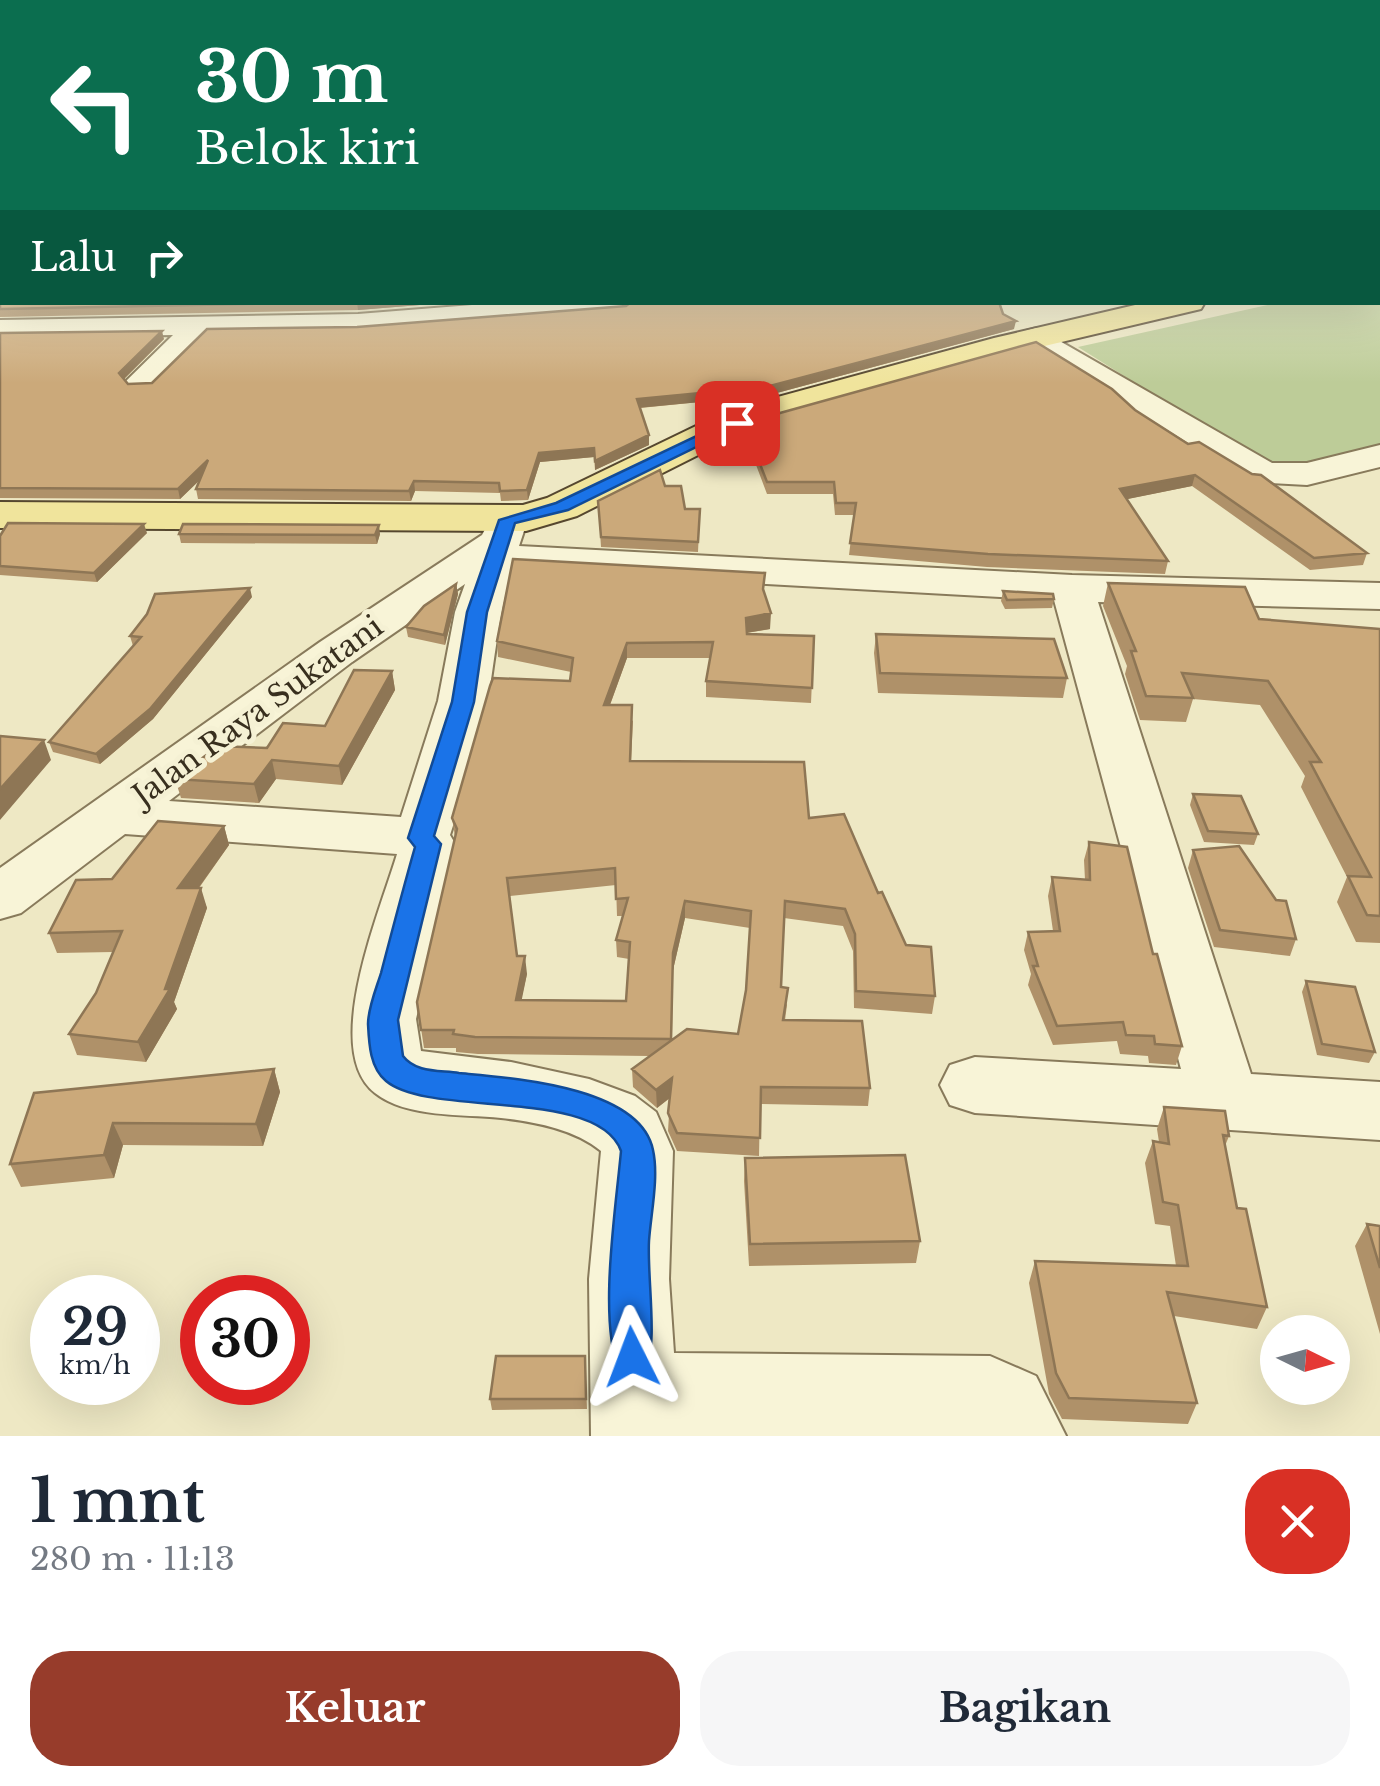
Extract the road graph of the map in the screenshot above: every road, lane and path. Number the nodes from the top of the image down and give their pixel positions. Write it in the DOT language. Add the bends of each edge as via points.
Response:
graph roads {
  1 [pos="569,305"];
  2 [pos="1170,305"];
  3 [pos="512,308"];
  4 [pos="1058,322"];
  5 [pos="0,329"];
  6 [pos="1380,456"];
  7 [pos="1343,464"];
  8 [pos="1380,482"];
  9 [pos="0,515"];
  10 [pos="501,539"];
  11 [pos="1072,588"];
  12 [pos="1380,596"];
  13 [pos="114,815"];
  14 [pos="421,838"];
  15 [pos="0,855"];
  16 [pos="58,856"];
  17 [pos="0,898"];
  18 [pos="975,1085"];
  19 [pos="1226,1102"];
  20 [pos="1380,1111"];
  21 [pos="635,1416"];
  22 [pos="1022,1436"];
  1 -- 3 [label="street"];
  2 -- 4 [label="main road, Jalan Raya Sukatani"];
  3 -- 5 [label="street" via="358,323 169,354"];
  4 -- 7 [label="street" via="1264,474 1307,474"];
  4 -- 10 [label="main road, Jalan Raya Sukatani" via="765,412"];
  6 -- 7 [label="street"];
  7 -- 8 [label="street"];
  9 -- 10 [label="main road, Jalan Raya Sukatani"];
  10 -- 11 [label="street"];
  10 -- 13 [label="street, Jalan Raya Sukatani"];
  10 -- 14 [label="street" via="477,612 447,762"];
  11 -- 12 [label="street"];
  11 -- 19 [label="street"];
  13 -- 14 [label="street"];
  13 -- 16 [label="street, Jalan Raya Sukatani"];
  14 -- 21 [label="street" via="428,844 383,1020 388,1060 416,1081 590,1108 631,1134 637,1151 629,1279"];
  15 -- 16 [label="street"];
  16 -- 17 [label="street, Jalan Raya Sukatani"];
  18 -- 19 [label="street"];
  19 -- 20 [label="street"];
  21 -- 22 [label="street" via="990,1399 1004,1407"];
}
